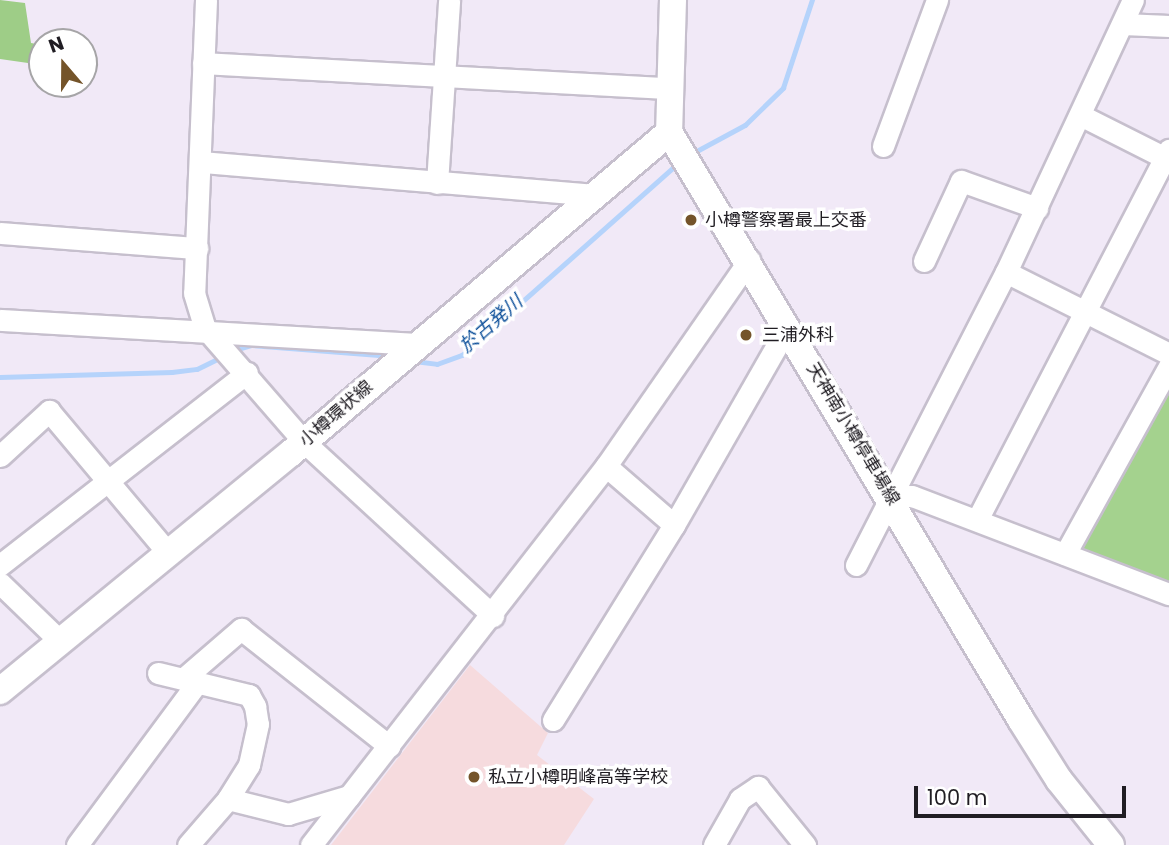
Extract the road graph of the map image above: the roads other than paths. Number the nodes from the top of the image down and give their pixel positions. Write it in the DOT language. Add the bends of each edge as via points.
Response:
graph roads {
  1 [pos="206,0"];
  2 [pos="449,0"];
  3 [pos="673,0"];
  4 [pos="937,0"];
  5 [pos="1133,0"];
  6 [pos="1123,24"];
  7 [pos="1169,26"];
  8 [pos="203,64"];
  9 [pos="445,77"];
  10 [pos="670,88"];
  11 [pos="1082,116"];
  12 [pos="674,139"];
  13 [pos="883,146"];
  14 [pos="1168,156"];
  15 [pos="202,162"];
  16 [pos="437,183"];
  17 [pos="597,195"];
  18 [pos="1037,208"];
  19 [pos="0,233"];
  20 [pos="197,248"];
  21 [pos="749,260"];
  22 [pos="924,261"];
  23 [pos="1006,272"];
  24 [pos="1083,312"];
  25 [pos="0,320"];
  26 [pos="788,326"];
  27 [pos="211,334"];
  28 [pos="407,354"];
  29 [pos="1169,354"];
  30 [pos="1169,366"];
  31 [pos="247,373"];
  32 [pos="304,442"];
  33 [pos="0,456"];
  34 [pos="606,466"];
  35 [pos="109,481"];
  36 [pos="890,495"];
  37 [pos="977,520"];
  38 [pos="674,525"];
  39 [pos="168,554"];
  40 [pos="1065,554"];
  41 [pos="0,565"];
  42 [pos="856,565"];
  43 [pos="0,583"];
  44 [pos="1169,594"];
  45 [pos="493,616"];
  46 [pos="61,642"];
  47 [pos="158,673"];
  48 [pos="190,681"];
  49 [pos="0,691"];
  50 [pos="553,720"];
  51 [pos="389,746"];
  52 [pos="349,796"];
  53 [pos="228,799"];
  54 [pos="77,845"];
  55 [pos="188,845"];
  56 [pos="311,845"];
  57 [pos="714,845"];
  58 [pos="805,845"];
  59 [pos="1111,845"];
  1 -- 8 [label="street"];
  2 -- 9 [label="street"];
  3 -- 10 [label="main road"];
  4 -- 13 [label="street"];
  5 -- 6 [label="street"];
  6 -- 7 [label="street"];
  6 -- 11 [label="street"];
  8 -- 9 [label="street"];
  8 -- 15 [label="street"];
  9 -- 10 [label="street"];
  9 -- 16 [label="street"];
  10 -- 12 [label="main road"];
  11 -- 14 [label="street"];
  11 -- 18 [label="street"];
  12 -- 17 [label="main road, 小樽環状線"];
  12 -- 21 [label="main road, 天神南小樽停車場線"];
  14 -- 24 [label="street"];
  15 -- 16 [label="street"];
  15 -- 20 [label="street"];
  16 -- 17 [label="street"];
  17 -- 28 [label="main road, 小樽環状線"];
  18 -- 22 [label="street" via="961,181"];
  18 -- 23 [label="street"];
  19 -- 20 [label="street"];
  20 -- 27 [label="street" via="194,293"];
  21 -- 26 [label="main road, 天神南小樽停車場線"];
  21 -- 34 [label="street"];
  23 -- 24 [label="street"];
  23 -- 36 [label="street"];
  24 -- 29 [label="street"];
  24 -- 37 [label="street"];
  25 -- 27 [label="street"];
  26 -- 36 [label="main road, 天神南小樽停車場線"];
  26 -- 38 [label="street"];
  27 -- 28 [label="street"];
  27 -- 31 [label="street"];
  28 -- 32 [label="main road, 小樽環状線"];
  30 -- 40 [label="street"];
  31 -- 32 [label="street"];
  31 -- 35 [label="street"];
  32 -- 39 [label="main road, 小樽環状線"];
  32 -- 45 [label="street"];
  33 -- 35 [label="street" via="49,411"];
  34 -- 38 [label="street"];
  34 -- 45 [label="street"];
  35 -- 39 [label="street"];
  35 -- 41 [label="street"];
  36 -- 37 [label="street" via="912,496"];
  36 -- 42 [label="street"];
  36 -- 59 [label="main road, 天神南小樽停車場線" via="1059,780"];
  37 -- 40 [label="street"];
  38 -- 50 [label="street"];
  39 -- 46 [label="main road, 小樽環状線"];
  40 -- 44 [label="street"];
  43 -- 46 [label="street"];
  45 -- 51 [label="street"];
  46 -- 49 [label="main road, 小樽環状線"];
  47 -- 48 [label="street"];
  48 -- 51 [label="street" via="241,629"];
  48 -- 53 [label="street" via="249,695 255,706 258,724 249,765"];
  48 -- 54 [label="street"];
  51 -- 52 [label="street"];
  52 -- 53 [label="street" via="288,814"];
  52 -- 56 [label="street"];
  53 -- 55 [label="street"];
  57 -- 58 [label="street" via="740,799 758,787"];
}
